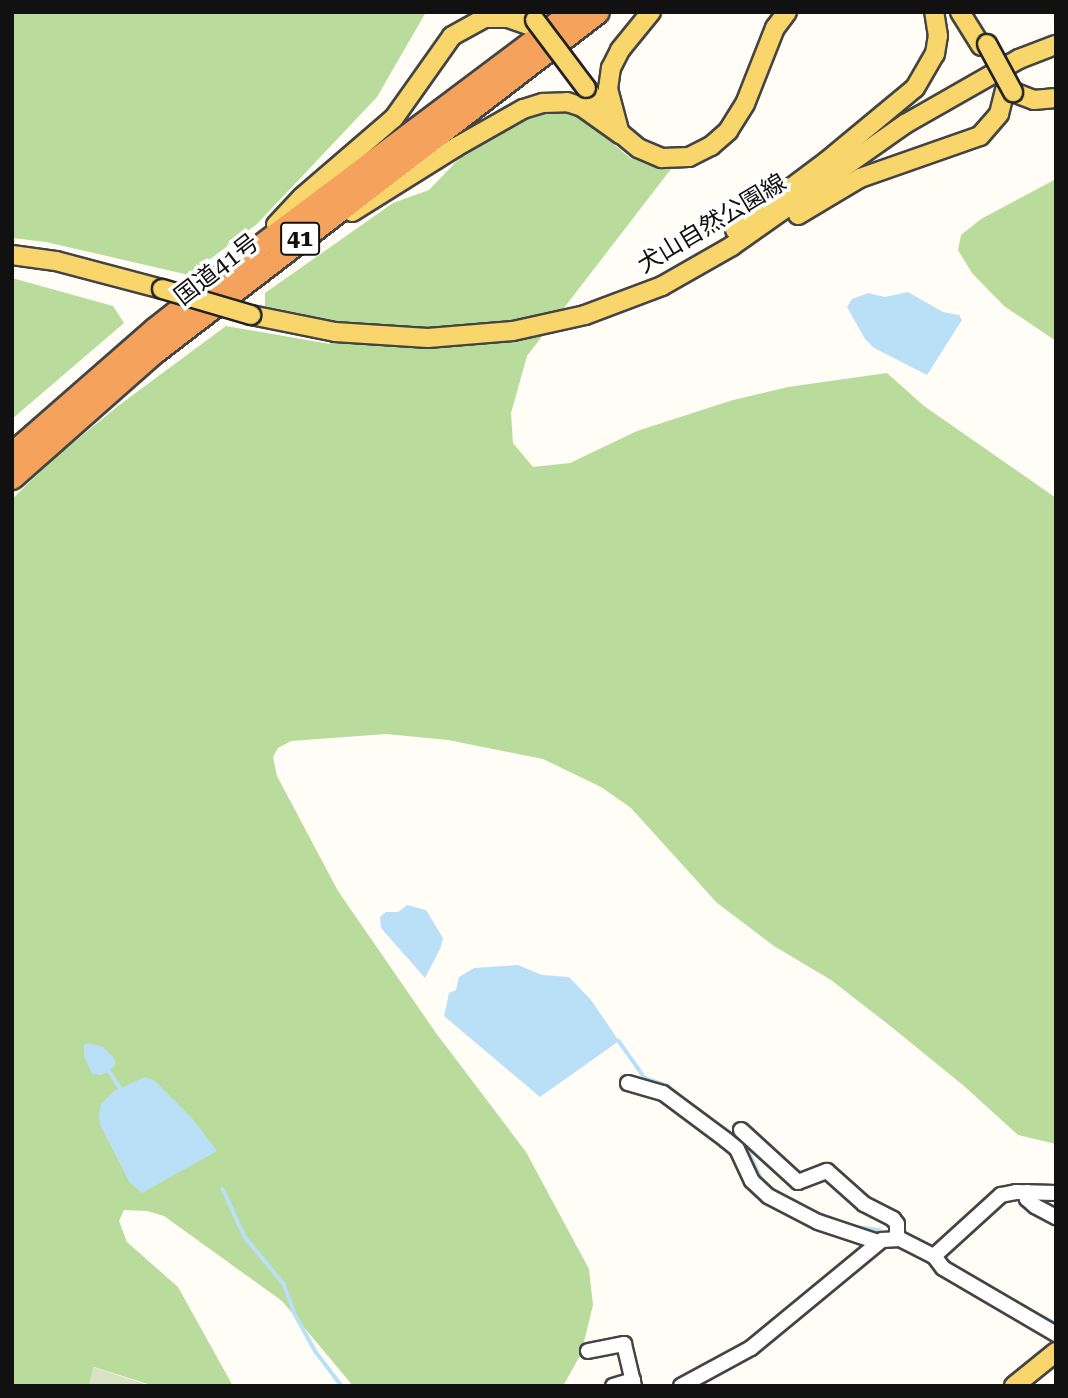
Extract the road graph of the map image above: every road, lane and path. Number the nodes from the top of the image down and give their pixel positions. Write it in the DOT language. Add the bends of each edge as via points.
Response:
graph roads {
  1 [pos="571,12"];
  2 [pos="598,12"];
  3 [pos="651,12"];
  4 [pos="787,12"];
  5 [pos="934,12"];
  6 [pos="960,12"];
  7 [pos="968,12"];
  8 [pos="534,20"];
  9 [pos="984,45"];
  10 [pos="1056,45"];
  11 [pos="1009,91"];
  12 [pos="1056,98"];
  13 [pos="620,134"];
  14 [pos="255,249"];
  15 [pos="284,251"];
  16 [pos="12,255"];
  17 [pos="662,286"];
  18 [pos="12,453"];
  19 [pos="12,478"];
  20 [pos="628,1083"];
  21 [pos="741,1130"];
  22 [pos="1027,1192"];
  23 [pos="1056,1193"];
  24 [pos="1056,1217"];
  25 [pos="897,1239"];
  26 [pos="878,1242"];
  27 [pos="934,1256"];
  28 [pos="1056,1334"];
  29 [pos="588,1351"];
  30 [pos="1056,1352"];
  31 [pos="634,1383"];
  32 [pos="613,1386"];
  33 [pos="681,1386"];
  34 [pos="1014,1386"];
  1 -- 14 [label="highway, 国道41号 / 41"];
  2 -- 15 [label="highway, 国道41号 / 41"];
  3 -- 13 [label="main road" via="611,68 608,89"];
  4 -- 13 [label="main road" via="775,28 745,104 728,131 711,146 690,157 662,158"];
  5 -- 17 [label="main road" via="935,54 915,88"];
  6 -- 9 [label="main road"];
  7 -- 9 [label="main road"];
  8 -- 13 [label="main road, bridge"];
  8 -- 14 [label="main road" via="485,18 452,36 394,118 302,197"];
  9 -- 11 [label="main road, bridge"];
  10 -- 17 [label="main road, 犬山自然公園線" via="957,92 743,238"];
  11 -- 12 [label="main road" via="1034,100"];
  11 -- 17 [label="main road" via="999,114 980,136 860,178 745,250"];
  13 -- 15 [label="main road" via="567,102 523,109"];
  14 -- 18 [label="highway, 国道41号 / 41" via="155,328"];
  15 -- 19 [label="highway, 国道41号 / 41" via="155,352"];
  16 -- 17 [label="main road, 犬山自然公園線, bridge" via="56,261 335,332 428,338 513,331 585,315"];
  20 -- 26 [label="street" via="663,1093 737,1149 752,1181 768,1196 818,1222"];
  21 -- 25 [label="street" via="799,1182 827,1171 864,1204 893,1219"];
  22 -- 23 [label="street"];
  22 -- 24 [label="street" via="1035,1206"];
  22 -- 27 [label="street" via="1001,1195"];
  25 -- 26 [label="street"];
  25 -- 27 [label="street"];
  26 -- 33 [label="street" via="751,1348"];
  27 -- 28 [label="street" via="943,1268"];
  29 -- 31 [label="street" via="624,1344"];
  30 -- 34 [label="main road"];
  31 -- 32 [label="street"];
}
